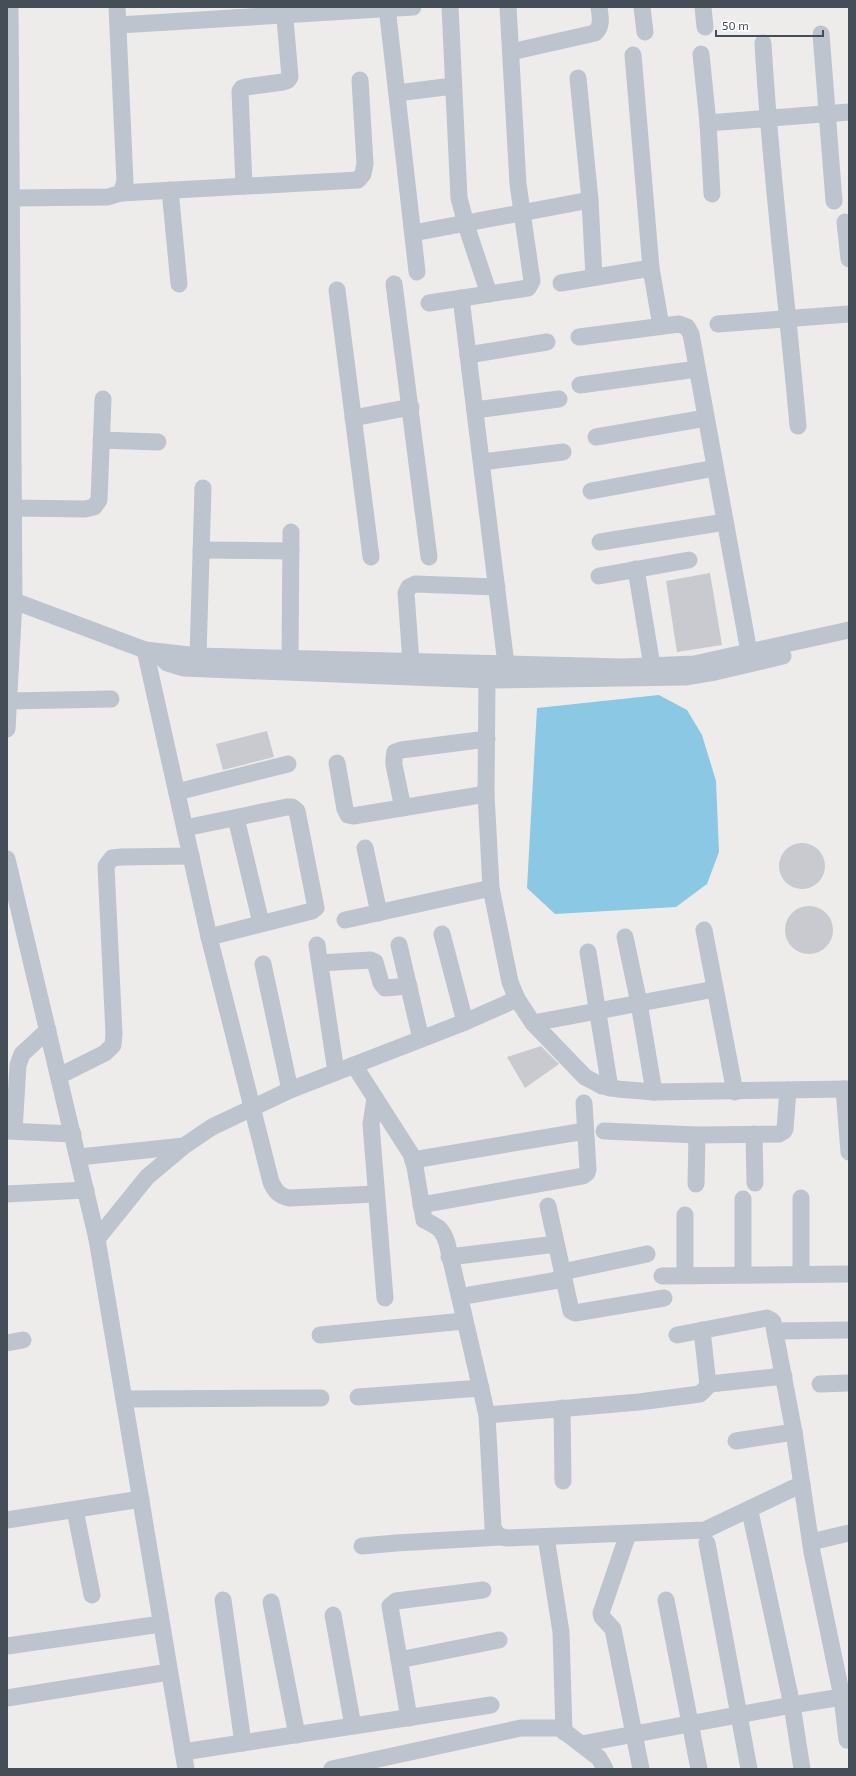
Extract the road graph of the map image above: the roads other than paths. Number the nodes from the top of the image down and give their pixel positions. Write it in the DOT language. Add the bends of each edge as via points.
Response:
graph roads {
  1 [pos="10,7"];
  2 [pos="117,7"];
  3 [pos="413,7"];
  4 [pos="450,7"];
  5 [pos="508,7"];
  6 [pos="599,7"];
  7 [pos="642,7"];
  8 [pos="703,7"];
  9 [pos="387,8"];
  10 [pos="332,10"];
  11 [pos="284,11"];
  12 [pos="201,14"];
  13 [pos="118,25"];
  14 [pos="705,27"];
  15 [pos="645,32"];
  16 [pos="821,34"];
  17 [pos="763,43"];
  18 [pos="511,52"];
  19 [pos="701,54"];
  20 [pos="633,55"];
  21 [pos="578,78"];
  22 [pos="360,80"];
  23 [pos="453,86"];
  24 [pos="396,93"];
  25 [pos="849,112"];
  26 [pos="827,114"];
  27 [pos="767,118"];
  28 [pos="708,123"];
  29 [pos="244,186"];
  30 [pos="170,190"];
  31 [pos="122,193"];
  32 [pos="712,194"];
  33 [pos="11,198"];
  34 [pos="590,200"];
  35 [pos="834,201"];
  36 [pos="522,212"];
  37 [pos="465,222"];
  38 [pos="846,222"];
  39 [pos="413,233"];
  40 [pos="849,259"];
  41 [pos="651,268"];
  42 [pos="417,272"];
  43 [pos="594,277"];
  44 [pos="561,283"];
  45 [pos="179,284"];
  46 [pos="394,284"];
  47 [pos="337,290"];
  48 [pos="489,294"];
  49 [pos="460,298"];
  50 [pos="429,303"];
  51 [pos="849,314"];
  52 [pos="788,318"];
  53 [pos="718,324"];
  54 [pos="661,326"];
  55 [pos="579,337"];
  56 [pos="547,342"];
  57 [pos="468,355"];
  58 [pos="697,369"];
  59 [pos="580,386"];
  60 [pos="103,399"];
  61 [pos="559,399"];
  62 [pos="411,410"];
  63 [pos="475,410"];
  64 [pos="353,418"];
  65 [pos="706,418"];
  66 [pos="798,426"];
  67 [pos="596,437"];
  68 [pos="101,440"];
  69 [pos="158,442"];
  70 [pos="562,452"];
  71 [pos="482,462"];
  72 [pos="716,468"];
  73 [pos="203,488"];
  74 [pos="591,491"];
  75 [pos="13,508"];
  76 [pos="725,522"];
  77 [pos="292,532"];
  78 [pos="600,542"];
  79 [pos="201,550"];
  80 [pos="291,552"];
  81 [pos="371,557"];
  82 [pos="429,557"];
  83 [pos="689,560"];
  84 [pos="636,569"];
  85 [pos="599,576"];
  86 [pos="497,587"];
  87 [pos="10,599"];
  88 [pos="849,630"];
  89 [pos="849,642"];
  90 [pos="151,652"];
  91 [pos="749,652"];
  92 [pos="198,656"];
  93 [pos="290,659"];
  94 [pos="411,662"];
  95 [pos="506,664"];
  96 [pos="652,666"];
  97 [pos="487,680"];
  98 [pos="8,691"];
  99 [pos="111,699"];
  100 [pos="7,729"];
  101 [pos="487,739"];
  102 [pos="337,763"];
  103 [pos="288,764"];
  104 [pos="177,792"];
  105 [pos="486,794"];
  106 [pos="403,808"];
  107 [pos="236,818"];
  108 [pos="185,828"];
  109 [pos="365,848"];
  110 [pos="191,856"];
  111 [pos="7,859"];
  112 [pos="491,888"];
  113 [pos="379,913"];
  114 [pos="345,920"];
  115 [pos="261,923"];
  116 [pos="704,930"];
  117 [pos="442,934"];
  118 [pos="209,937"];
  119 [pos="625,937"];
  120 [pos="399,945"];
  121 [pos="318,946"];
  122 [pos="588,952"];
  123 [pos="320,963"];
  124 [pos="263,964"];
  125 [pos="409,986"];
  126 [pos="715,989"];
  127 [pos="516,999"];
  128 [pos="639,1003"];
  129 [pos="598,1011"];
  130 [pos="465,1022"];
  131 [pos="533,1023"];
  132 [pos="48,1030"];
  133 [pos="421,1039"];
  134 [pos="354,1065"];
  135 [pos="336,1072"];
  136 [pos="59,1076"];
  137 [pos="610,1088"];
  138 [pos="847,1089"];
  139 [pos="290,1090"];
  140 [pos="788,1090"];
  141 [pos="654,1092"];
  142 [pos="735,1092"];
  143 [pos="376,1098"];
  144 [pos="584,1103"];
  145 [pos="253,1107"];
  146 [pos="10,1131"];
  147 [pos="585,1131"];
  148 [pos="604,1131"];
  149 [pos="73,1134"];
  150 [pos="754,1134"];
  151 [pos="697,1135"];
  152 [pos="184,1146"];
  153 [pos="849,1152"];
  154 [pos="79,1157"];
  155 [pos="413,1160"];
  156 [pos="756,1183"];
  157 [pos="696,1184"];
  158 [pos="86,1190"];
  159 [pos="7,1194"];
  160 [pos="376,1194"];
  161 [pos="801,1198"];
  162 [pos="743,1199"];
  163 [pos="421,1205"];
  164 [pos="548,1206"];
  165 [pos="685,1215"];
  166 [pos="97,1239"];
  167 [pos="556,1244"];
  168 [pos="647,1254"];
  169 [pos="449,1256"];
  170 [pos="801,1274"];
  171 [pos="849,1274"];
  172 [pos="743,1275"];
  173 [pos="563,1276"];
  174 [pos="662,1276"];
  175 [pos="685,1276"];
  176 [pos="470,1294"];
  177 [pos="385,1298"];
  178 [pos="664,1298"];
  179 [pos="464,1321"];
  180 [pos="702,1330"];
  181 [pos="849,1330"];
  182 [pos="775,1331"];
  183 [pos="320,1335"];
  184 [pos="677,1335"];
  185 [pos="784,1376"];
  186 [pos="849,1383"];
  187 [pos="820,1384"];
  188 [pos="708,1385"];
  189 [pos="481,1388"];
  190 [pos="358,1397"];
  191 [pos="321,1398"];
  192 [pos="124,1399"];
  193 [pos="562,1408"];
  194 [pos="486,1415"];
  195 [pos="794,1432"];
  196 [pos="736,1441"];
  197 [pos="563,1481"];
  198 [pos="802,1484"];
  199 [pos="141,1499"];
  200 [pos="76,1510"];
  201 [pos="751,1516"];
  202 [pos="7,1520"];
  203 [pos="849,1533"];
  204 [pos="628,1534"];
  205 [pos="501,1537"];
  206 [pos="546,1537"];
  207 [pos="811,1542"];
  208 [pos="706,1543"];
  209 [pos="362,1546"];
  210 [pos="483,1590"];
  211 [pos="92,1595"];
  212 [pos="223,1600"];
  213 [pos="666,1600"];
  214 [pos="271,1602"];
  215 [pos="333,1615"];
  216 [pos="161,1624"];
  217 [pos="499,1640"];
  218 [pos="7,1646"];
  219 [pos="399,1660"];
  220 [pos="169,1672"];
  221 [pos="842,1697"];
  222 [pos="7,1698"];
  223 [pos="491,1705"];
  224 [pos="792,1705"];
  225 [pos="739,1714"];
  226 [pos="409,1718"];
  227 [pos="691,1723"];
  228 [pos="353,1726"];
  229 [pos="564,1732"];
  230 [pos="297,1735"];
  231 [pos="633,1735"];
  232 [pos="847,1740"];
  233 [pos="243,1743"];
  234 [pos="581,1744"];
  235 [pos="183,1752"];
  236 [pos="373,1765"];
  237 [pos="186,1769"];
  238 [pos="332,1769"];
  239 [pos="604,1769"];
  240 [pos="641,1769"];
  241 [pos="699,1769"];
  242 [pos="749,1769"];
  243 [pos="802,1769"];
  1 -- 33 [label="street"];
  2 -- 13 [label="street"];
  3 -- 9 [label="street"];
  4 -- 23 [label="street"];
  5 -- 18 [label="street"];
  6 -- 18 [label="street" via="601,24 596,33"];
  7 -- 15 [label="street"];
  8 -- 14 [label="street"];
  9 -- 10 [label="street"];
  9 -- 24 [label="street"];
  10 -- 11 [label="street"];
  11 -- 12 [label="street"];
  11 -- 29 [label="street" via="290,77 283,82 242,88 240,92"];
  12 -- 13 [label="street"];
  13 -- 31 [label="street" via="125,182"];
  16 -- 26 [label="street"];
  17 -- 27 [label="street"];
  18 -- 36 [label="street" via="518,184"];
  19 -- 28 [label="street"];
  20 -- 41 [label="street"];
  21 -- 34 [label="street"];
  22 -- 29 [label="street" via="365,164 364,174 358,180"];
  23 -- 24 [label="street"];
  23 -- 37 [label="street" via="457,180"];
  24 -- 39 [label="street"];
  25 -- 26 [label="street"];
  26 -- 27 [label="street"];
  26 -- 35 [label="street"];
  27 -- 28 [label="street"];
  27 -- 52 [label="street"];
  28 -- 32 [label="street"];
  29 -- 30 [label="street"];
  30 -- 31 [label="street"];
  30 -- 45 [label="street"];
  31 -- 33 [label="street" via="108,197"];
  33 -- 75 [label="street"];
  34 -- 36 [label="street"];
  34 -- 43 [label="street"];
  36 -- 37 [label="street"];
  36 -- 48 [label="street" via="531,285 528,288"];
  37 -- 39 [label="street"];
  37 -- 48 [label="street"];
  38 -- 40 [label="street"];
  39 -- 42 [label="street"];
  41 -- 43 [label="street"];
  41 -- 54 [label="street"];
  43 -- 44 [label="street"];
  46 -- 62 [label="street"];
  47 -- 64 [label="street"];
  48 -- 49 [label="street"];
  49 -- 50 [label="street"];
  49 -- 57 [label="street"];
  51 -- 52 [label="street"];
  52 -- 53 [label="street"];
  52 -- 66 [label="street"];
  54 -- 55 [label="street"];
  54 -- 58 [label="street" via="687,326 691,334"];
  56 -- 57 [label="street"];
  57 -- 63 [label="street"];
  58 -- 59 [label="street"];
  58 -- 65 [label="street"];
  60 -- 68 [label="street"];
  61 -- 63 [label="street"];
  62 -- 64 [label="street"];
  62 -- 82 [label="street"];
  63 -- 71 [label="street"];
  64 -- 81 [label="street"];
  65 -- 67 [label="street"];
  65 -- 72 [label="street"];
  68 -- 69 [label="street"];
  68 -- 75 [label="street" via="99,500 94,507"];
  70 -- 71 [label="street"];
  71 -- 86 [label="street"];
  72 -- 74 [label="street"];
  72 -- 76 [label="street"];
  73 -- 79 [label="street"];
  75 -- 87 [label="street"];
  76 -- 78 [label="street"];
  76 -- 91 [label="street"];
  77 -- 80 [label="street"];
  79 -- 80 [label="street"];
  79 -- 92 [label="street"];
  80 -- 93 [label="street"];
  83 -- 84 [label="street"];
  84 -- 85 [label="street"];
  84 -- 96 [label="street"];
  86 -- 94 [label="street" via="415,584 409,587 406,593"];
  86 -- 95 [label="street"];
  87 -- 90 [label="street"];
  87 -- 98 [label="street"];
  88 -- 91 [label="street"];
  89 -- 97 [label="street" via="685,677"];
  90 -- 92 [label="street"];
  90 -- 97 [label="street" via="183,668"];
  90 -- 104 [label="street"];
  91 -- 96 [label="street" via="694,664"];
  92 -- 93 [label="street"];
  93 -- 94 [label="street"];
  94 -- 95 [label="street"];
  95 -- 96 [label="street"];
  97 -- 101 [label="street"];
  98 -- 99 [label="street"];
  98 -- 100 [label="street"];
  101 -- 105 [label="street"];
  101 -- 106 [label="street" via="395,752 394,765"];
  102 -- 106 [label="street" via="348,815"];
  103 -- 104 [label="street"];
  104 -- 108 [label="street"];
  105 -- 106 [label="street"];
  105 -- 112 [label="street"];
  107 -- 108 [label="street"];
  107 -- 115 [label="street"];
  107 -- 115 [label="street" via="287,807 292,807 297,812 316,908"];
  108 -- 110 [label="street"];
  109 -- 113 [label="street"];
  110 -- 118 [label="street"];
  110 -- 136 [label="street" via="117,857 112,858 106,866 113,1045 106,1053"];
  111 -- 132 [label="street"];
  112 -- 113 [label="street"];
  112 -- 127 [label="street" via="510,982"];
  113 -- 114 [label="street"];
  115 -- 118 [label="street"];
  116 -- 126 [label="street"];
  117 -- 130 [label="street"];
  118 -- 145 [label="street"];
  119 -- 128 [label="street"];
  120 -- 125 [label="street"];
  121 -- 123 [label="street"];
  122 -- 129 [label="street"];
  123 -- 125 [label="street" via="370,960 375,962 385,988"];
  123 -- 135 [label="street"];
  124 -- 139 [label="street"];
  125 -- 133 [label="street"];
  126 -- 128 [label="street"];
  126 -- 142 [label="street"];
  127 -- 130 [label="street"];
  127 -- 131 [label="street"];
  128 -- 129 [label="street"];
  128 -- 141 [label="street"];
  129 -- 131 [label="street"];
  129 -- 137 [label="street"];
  130 -- 133 [label="street"];
  131 -- 137 [label="street" via="585,1077"];
  132 -- 136 [label="street"];
  132 -- 146 [label="street" via="22,1054 18,1065"];
  133 -- 134 [label="street"];
  134 -- 135 [label="street"];
  134 -- 143 [label="street"];
  135 -- 139 [label="street"];
  136 -- 149 [label="street"];
  137 -- 141 [label="street"];
  138 -- 140 [label="street"];
  138 -- 153 [label="street"];
  139 -- 145 [label="street"];
  140 -- 142 [label="street"];
  140 -- 150 [label="street" via="784,1131 779,1134"];
  141 -- 142 [label="street"];
  143 -- 155 [label="street" via="406,1144"];
  143 -- 160 [label="street" via="372,1124"];
  144 -- 147 [label="street"];
  145 -- 152 [label="street" via="212,1127"];
  145 -- 160 [label="street" via="271,1182 281,1197"];
  146 -- 149 [label="street"];
  147 -- 155 [label="street"];
  147 -- 163 [label="street" via="588,1169 583,1176"];
  148 -- 151 [label="street"];
  149 -- 154 [label="street"];
  150 -- 151 [label="street"];
  150 -- 156 [label="street"];
  151 -- 157 [label="street"];
  152 -- 154 [label="street"];
  152 -- 166 [label="street" via="147,1177"];
  154 -- 158 [label="street"];
  155 -- 163 [label="street"];
  158 -- 159 [label="street"];
  158 -- 166 [label="street"];
  160 -- 177 [label="street"];
  161 -- 170 [label="street"];
  162 -- 172 [label="street"];
  163 -- 169 [label="street" via="424,1220 439,1227 443,1233"];
  164 -- 167 [label="street"];
  165 -- 175 [label="street"];
  166 -- 192 [label="street"];
  167 -- 169 [label="street"];
  167 -- 173 [label="street"];
  168 -- 173 [label="street"];
  169 -- 179 [label="street"];
  170 -- 171 [label="street"];
  170 -- 172 [label="street"];
  172 -- 175 [label="street"];
  173 -- 176 [label="street"];
  173 -- 178 [label="street" via="571,1310 575,1313"];
  174 -- 175 [label="street"];
  179 -- 183 [label="street"];
  179 -- 189 [label="street"];
  180 -- 182 [label="street" via="767,1318 771,1320"];
  180 -- 184 [label="street"];
  180 -- 188 [label="street"];
  181 -- 182 [label="street"];
  182 -- 185 [label="street"];
  185 -- 188 [label="street"];
  185 -- 195 [label="street"];
  186 -- 187 [label="street"];
  188 -- 193 [label="street" via="700,1394 633,1403"];
  189 -- 190 [label="street"];
  189 -- 194 [label="street"];
  191 -- 192 [label="street"];
  192 -- 199 [label="street"];
  193 -- 194 [label="street"];
  193 -- 197 [label="street"];
  194 -- 205 [label="street" via="493,1527"];
  195 -- 196 [label="street"];
  195 -- 198 [label="street"];
  198 -- 204 [label="street" via="705,1530"];
  198 -- 207 [label="street"];
  199 -- 200 [label="street"];
  199 -- 216 [label="street"];
  200 -- 202 [label="street"];
  200 -- 211 [label="street"];
  201 -- 224 [label="street"];
  203 -- 207 [label="street"];
  204 -- 206 [label="street"];
  204 -- 231 [label="street" via="601,1613 613,1629"];
  205 -- 206 [label="street"];
  205 -- 209 [label="street"];
  206 -- 229 [label="street" via="561,1632"];
  207 -- 221 [label="street"];
  208 -- 225 [label="street"];
  210 -- 219 [label="street" via="396,1601 390,1606"];
  212 -- 233 [label="street"];
  213 -- 227 [label="street"];
  214 -- 230 [label="street"];
  215 -- 228 [label="street"];
  216 -- 218 [label="street"];
  216 -- 220 [label="street"];
  217 -- 219 [label="street"];
  219 -- 226 [label="street"];
  220 -- 222 [label="street"];
  220 -- 235 [label="street"];
  221 -- 224 [label="street"];
  221 -- 232 [label="street"];
  223 -- 226 [label="street"];
  224 -- 225 [label="street"];
  224 -- 243 [label="street"];
  225 -- 227 [label="street"];
  225 -- 242 [label="street"];
  226 -- 228 [label="street"];
  227 -- 231 [label="street"];
  227 -- 241 [label="street"];
  228 -- 230 [label="street"];
  229 -- 234 [label="street"];
  229 -- 236 [label="street" via="560,1728 521,1728"];
  230 -- 233 [label="street"];
  231 -- 234 [label="street"];
  231 -- 240 [label="street"];
  233 -- 235 [label="street"];
  234 -- 239 [label="street" via="599,1758"];
  235 -- 237 [label="street"];
  236 -- 238 [label="street"];
}
